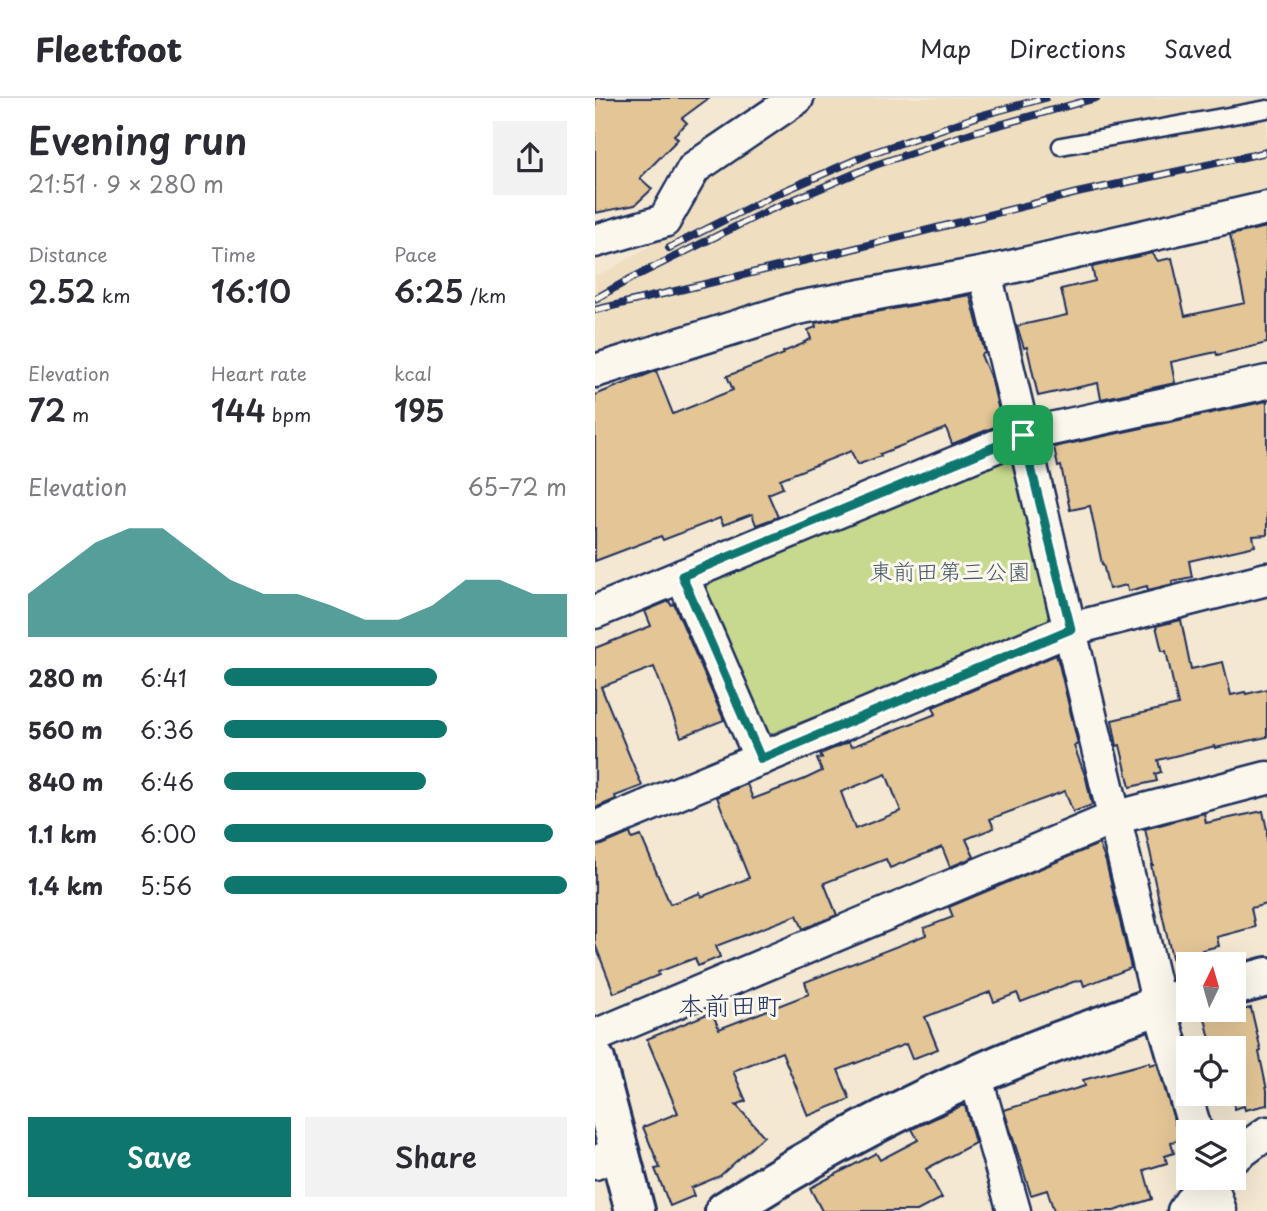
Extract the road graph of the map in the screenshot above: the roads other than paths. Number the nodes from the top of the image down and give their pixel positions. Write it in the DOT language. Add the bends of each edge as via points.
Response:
graph roads {
  1 [pos="787,101"];
  2 [pos="1267,109"];
  3 [pos="1061,146"];
  4 [pos="1267,208"];
  5 [pos="595,241"];
  6 [pos="985,273"];
  7 [pos="595,371"];
  8 [pos="1267,382"];
  9 [pos="1023,435"];
  10 [pos="682,576"];
  11 [pos="1267,579"];
  12 [pos="595,612"];
  13 [pos="1071,629"];
  14 [pos="761,759"];
  15 [pos="1267,778"];
  16 [pos="1114,818"];
  17 [pos="595,828"];
  18 [pos="1267,977"];
  19 [pos="1246,983"];
  20 [pos="1174,1001"];
  21 [pos="595,1036"];
  22 [pos="595,1060"];
  23 [pos="975,1075"];
  24 [pos="1194,1120"];
  25 [pos="1267,1133"];
  26 [pos="1246,1148"];
  27 [pos="607,1157"];
  28 [pos="1199,1190"];
  29 [pos="1212,1190"];
  30 [pos="1005,1207"];
  31 [pos="635,1211"];
  32 [pos="725,1211"];
  33 [pos="1184,1211"];
  34 [pos="1220,1211"];
  1 -- 5 [label="street" via="694,168 664,220"];
  2 -- 3 [label="lane"];
  4 -- 6 [label="street"];
  6 -- 7 [label="street" via="797,309"];
  6 -- 9 [label="street"];
  8 -- 9 [label="street"];
  9 -- 10 [label="street"];
  9 -- 13 [label="street"];
  10 -- 12 [label="street"];
  10 -- 14 [label="street"];
  11 -- 13 [label="street"];
  13 -- 14 [label="street"];
  13 -- 16 [label="street"];
  14 -- 17 [label="street"];
  15 -- 16 [label="street"];
  16 -- 20 [label="street"];
  16 -- 21 [label="street"];
  18 -- 19 [label="street"];
  20 -- 23 [label="street"];
  20 -- 24 [label="street"];
  22 -- 27 [label="street"];
  23 -- 30 [label="street"];
  23 -- 32 [label="street" via="810,1158"];
  25 -- 26 [label="street"];
  27 -- 31 [label="street"];
  28 -- 33 [label="street"];
  29 -- 34 [label="street"];
}
